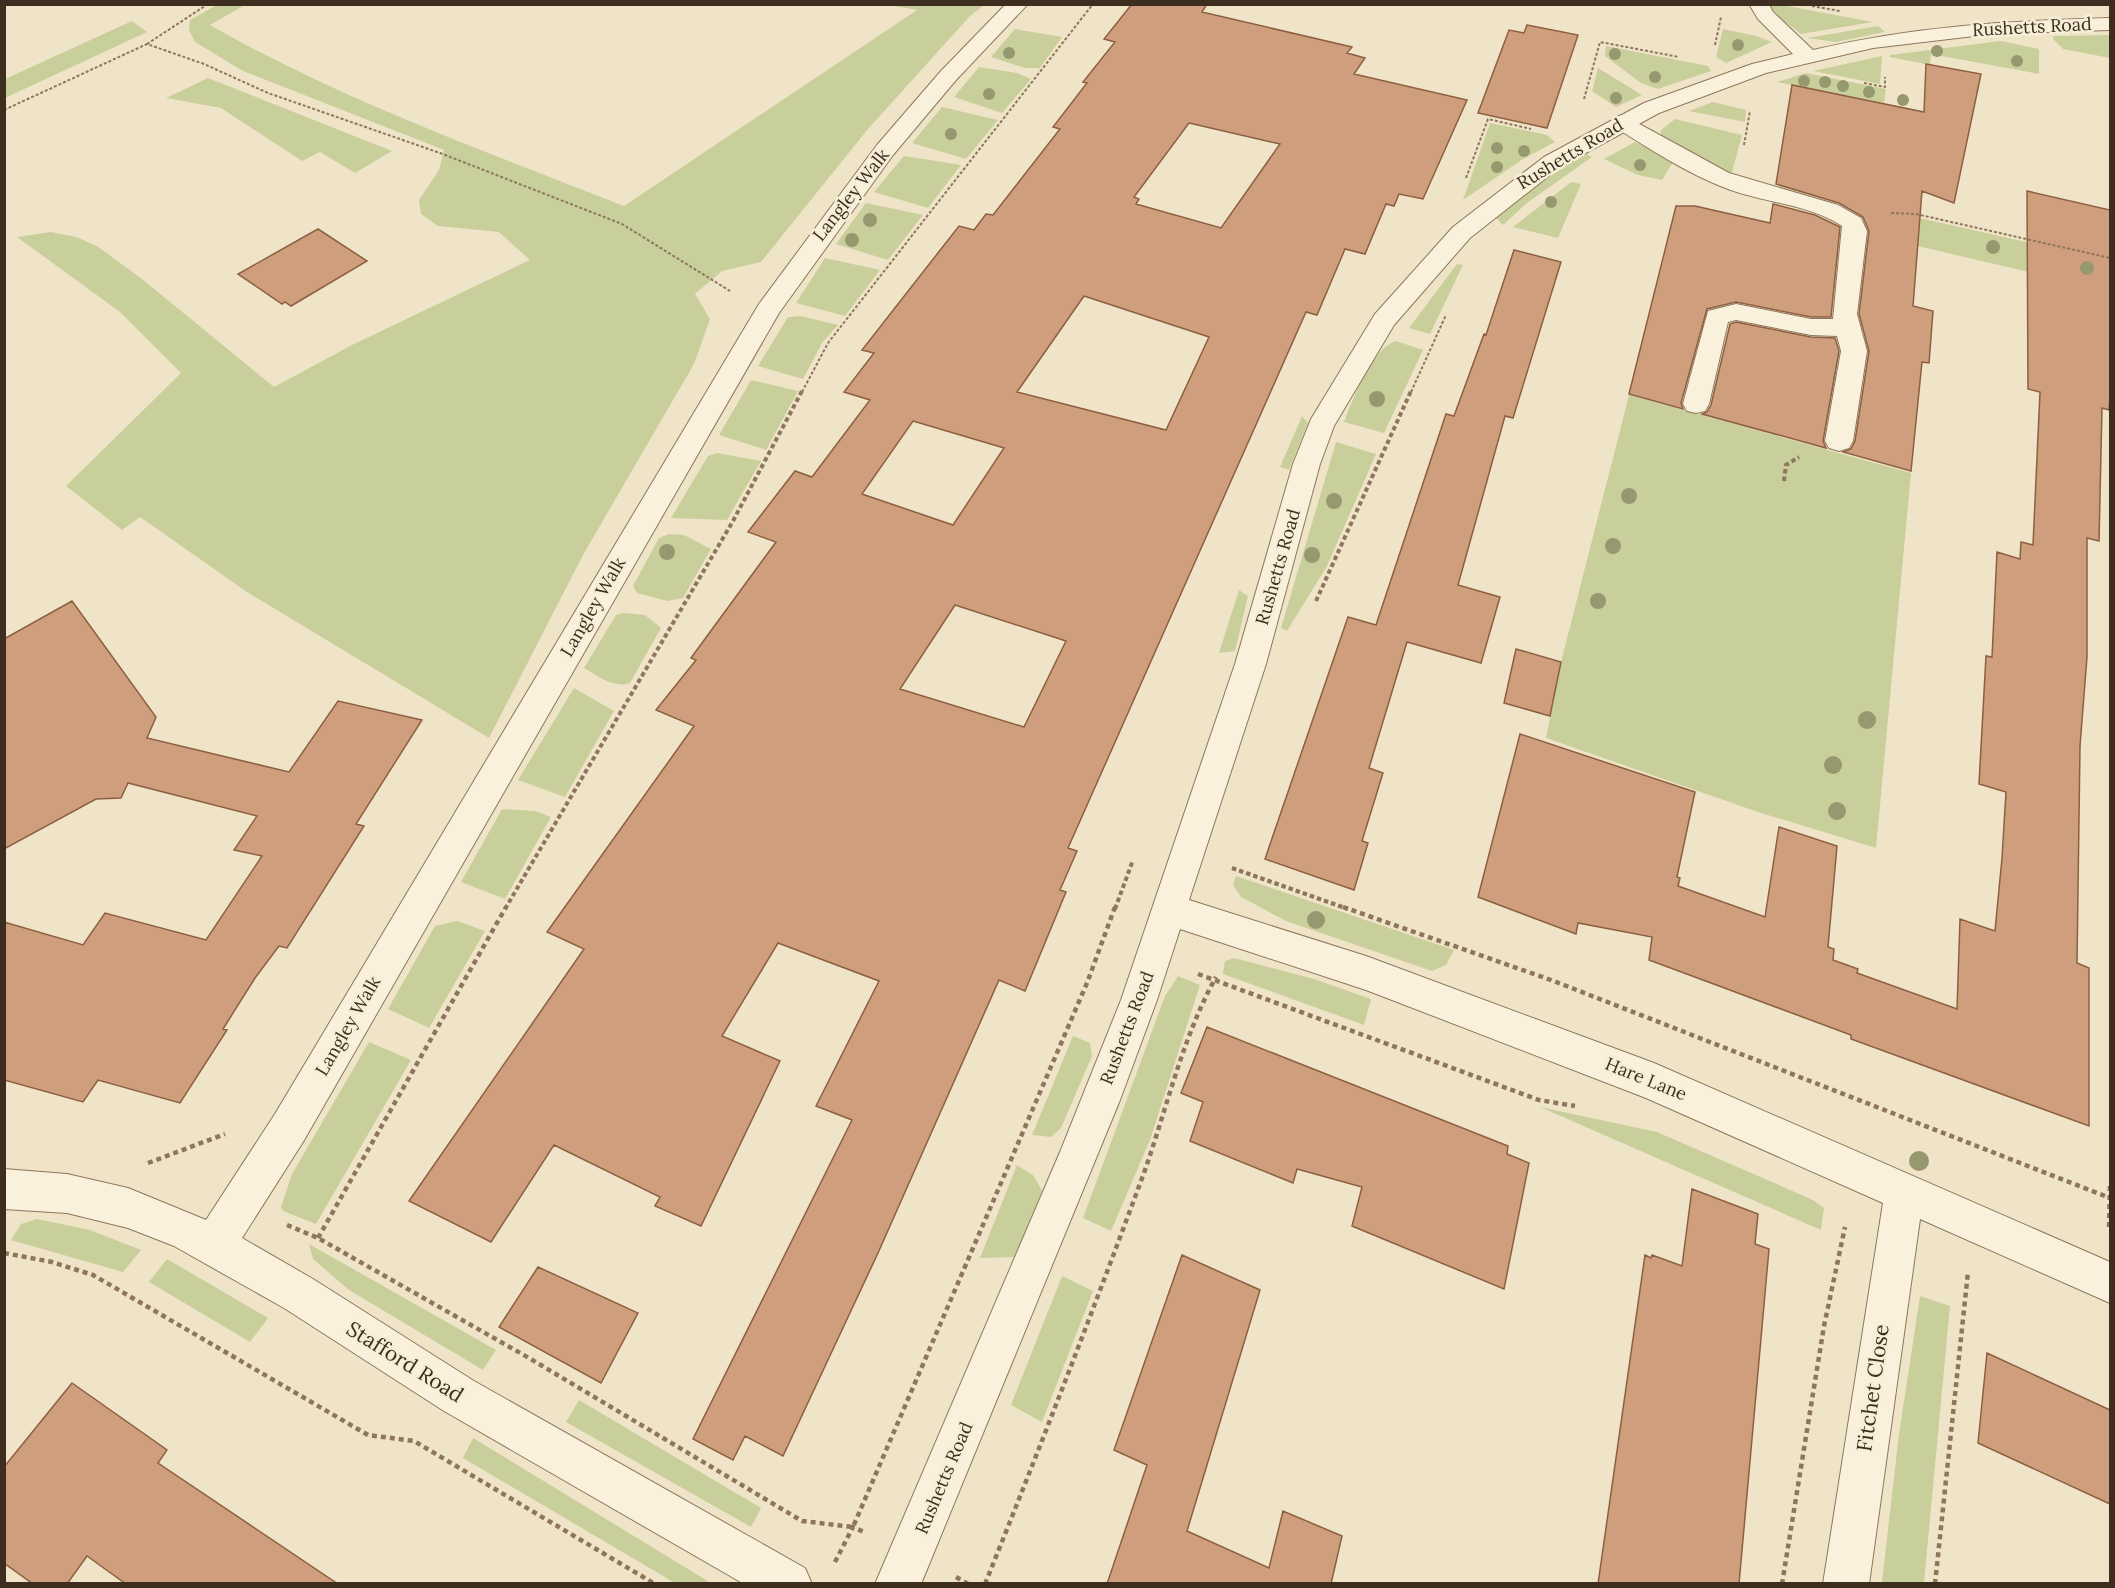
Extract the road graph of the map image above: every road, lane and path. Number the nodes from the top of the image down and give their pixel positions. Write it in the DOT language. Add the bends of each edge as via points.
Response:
graph roads {
  1 [pos="208,4"];
  2 [pos="1018,4"];
  3 [pos="1094,4"];
  4 [pos="1759,4"];
  5 [pos="2110,24"];
  6 [pos="147,44"];
  7 [pos="1804,54"];
  8 [pos="1741,74"];
  9 [pos="4,110"];
  10 [pos="1623,122"];
  11 [pos="1736,184"];
  12 [pos="1853,223"];
  13 [pos="2110,258"];
  14 [pos="768,310"];
  15 [pos="1447,312"];
  16 [pos="1846,327"];
  17 [pos="1696,404"];
  18 [pos="1839,441"];
  19 [pos="1310,610"];
  20 [pos="1168,909"];
  21 [pos="1224,926"];
  22 [pos="1152,964"];
  23 [pos="1216,979"];
  24 [pos="1087,983"];
  25 [pos="1586,1108"];
  26 [pos="289,1128"];
  27 [pos="4,1189"];
  28 [pos="2110,1197"];
  29 [pos="113,1204"];
  30 [pos="241,1204"];
  31 [pos="1900,1212"];
  32 [pos="318,1238"];
  33 [pos="215,1243"];
  34 [pos="4,1253"];
  35 [pos="1969,1262"];
  36 [pos="2110,1283"];
  37 [pos="853,1527"];
  38 [pos="655,1584"];
  39 [pos="789,1584"];
  40 [pos="898,1584"];
  41 [pos="985,1584"];
  42 [pos="1782,1584"];
  43 [pos="1846,1584"];
  44 [pos="1935,1584"];
  1 -- 6 [label="path"];
  2 -- 14 [label="street, Langley Walk" via="920,107 819,234"];
  3 -- 32 [label="path" via="828,343 733,521 533,860"];
  4 -- 7 [label="street"];
  5 -- 7 [label="street, Rushetts Road" via="1948,31"];
  6 -- 9 [label="path"];
  6 -- 14 [label="path" via="622,224 709,280"];
  7 -- 8 [label="street, Rushetts Road"];
  8 -- 10 [label="street, Rushetts Road"];
  8 -- 11 [label="path" via="1755,85"];
  10 -- 11 [label="street" via="1682,160"];
  10 -- 20 [label="street, Rushetts Road" via="1533,172 1462,230 1393,306 1338,392 1318,432 1277,579"];
  11 -- 12 [label="street" via="1833,211"];
  12 -- 13 [label="path" via="1891,213 1916,214"];
  12 -- 16 [label="street"];
  14 -- 26 [label="street, Langley Walk"];
  15 -- 19 [label="path" via="1322,592"];
  16 -- 17 [label="street" via="1811,327 1748,313 1718,317"];
  16 -- 18 [label="street" via="1854,351"];
  20 -- 21 [label="street, Hare Lane"];
  20 -- 22 [label="street, Rushetts Road"];
  21 -- 23 [label="path"];
  21 -- 28 [label="path" via="1228,866 1551,980"];
  21 -- 31 [label="street, Hare Lane" via="1366,973 1654,1082 1772,1132"];
  22 -- 23 [label="path"];
  22 -- 24 [label="path"];
  22 -- 40 [label="street, Rushetts Road" via="1077,1157"];
  23 -- 25 [label="path" via="1539,1100"];
  23 -- 41 [label="path" via="1197,1011 1155,1142 1076,1359"];
  26 -- 29 [label="path" via="256,1122 145,1164"];
  26 -- 30 [label="street, Langley Walk"];
  27 -- 29 [label="street, Stafford Road" via="36,1189"];
  29 -- 33 [label="street, Stafford Road"];
  30 -- 32 [label="path"];
  30 -- 33 [label="street, Langley Walk"];
  31 -- 36 [label="street, Hare Lane"];
  31 -- 42 [label="path" via="1849,1209 1824,1326"];
  31 -- 43 [label="street, Fitchet Close"];
  32 -- 37 [label="path" via="802,1521"];
  33 -- 39 [label="street, Stafford Road" via="456,1394"];
  34 -- 38 [label="path" via="93,1275 368,1435 414,1441"];
  35 -- 44 [label="path"];
}
